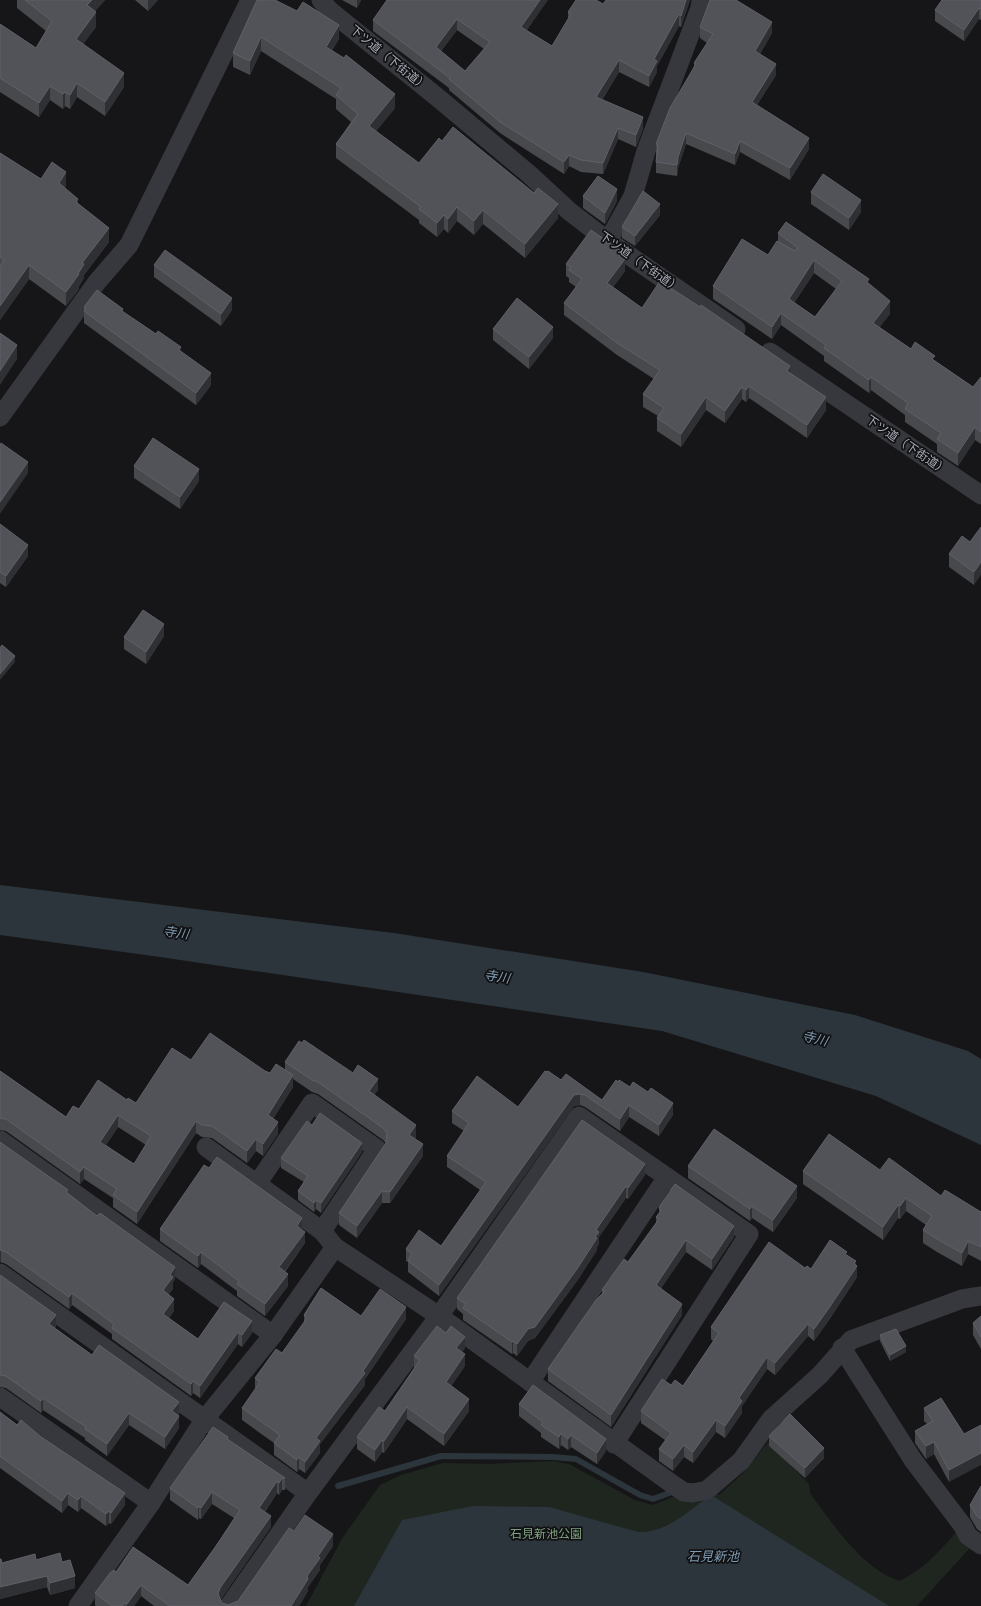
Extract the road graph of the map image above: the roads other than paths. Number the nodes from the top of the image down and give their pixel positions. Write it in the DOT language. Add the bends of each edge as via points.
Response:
graph roads {
  1 [pos="250,0"];
  2 [pos="322,0"];
  3 [pos="701,0"];
  4 [pos="608,241"];
  5 [pos="0,416"];
  6 [pos="981,495"];
  7 [pos="0,1140"];
  8 [pos="206,1147"];
  9 [pos="667,1177"];
  10 [pos="257,1184"];
  11 [pos="322,1232"];
  12 [pos="336,1247"];
  13 [pos="0,1273"];
  14 [pos="981,1296"];
  15 [pos="439,1316"];
  16 [pos="273,1335"];
  17 [pos="842,1348"];
  18 [pos="530,1382"];
  19 [pos="0,1397"];
  20 [pos="204,1420"];
  21 [pos="614,1444"];
  22 [pos="308,1493"];
  23 [pos="151,1503"];
  24 [pos="981,1545"];
  25 [pos="62,1606"];
  26 [pos="66,1606"];
  27 [pos="78,1606"];
  28 [pos="229,1606"];
  1 -- 5 [label="street" via="129,245 97,282"];
  2 -- 4 [label="street, 下ツ道（下街道）" via="329,10"];
  3 -- 4 [label="street" via="646,152 633,196"];
  4 -- 6 [label="street, 下ツ道（下街道）"];
  7 -- 16 [label="street"];
  8 -- 10 [label="street"];
  9 -- 15 [label="street" via="578,1116"];
  9 -- 18 [label="street"];
  9 -- 21 [label="street" via="749,1234"];
  10 -- 11 [label="street"];
  10 -- 11 [label="street" via="312,1103 376,1150"];
  11 -- 12 [label="street"];
  12 -- 15 [label="street"];
  12 -- 16 [label="street"];
  13 -- 20 [label="street"];
  14 -- 17 [label="street" via="962,1299 851,1340"];
  15 -- 18 [label="street"];
  15 -- 22 [label="street"];
  16 -- 20 [label="street"];
  17 -- 21 [label="street" via="820,1375 771,1419 741,1461 706,1490 684,1492"];
  17 -- 24 [label="street" via="913,1460 968,1536"];
  18 -- 21 [label="street"];
  19 -- 23 [label="street"];
  20 -- 22 [label="street"];
  20 -- 23 [label="street"];
  22 -- 28 [label="street"];
  23 -- 27 [label="street"];
  25 -- 26 [label="street"];
}
